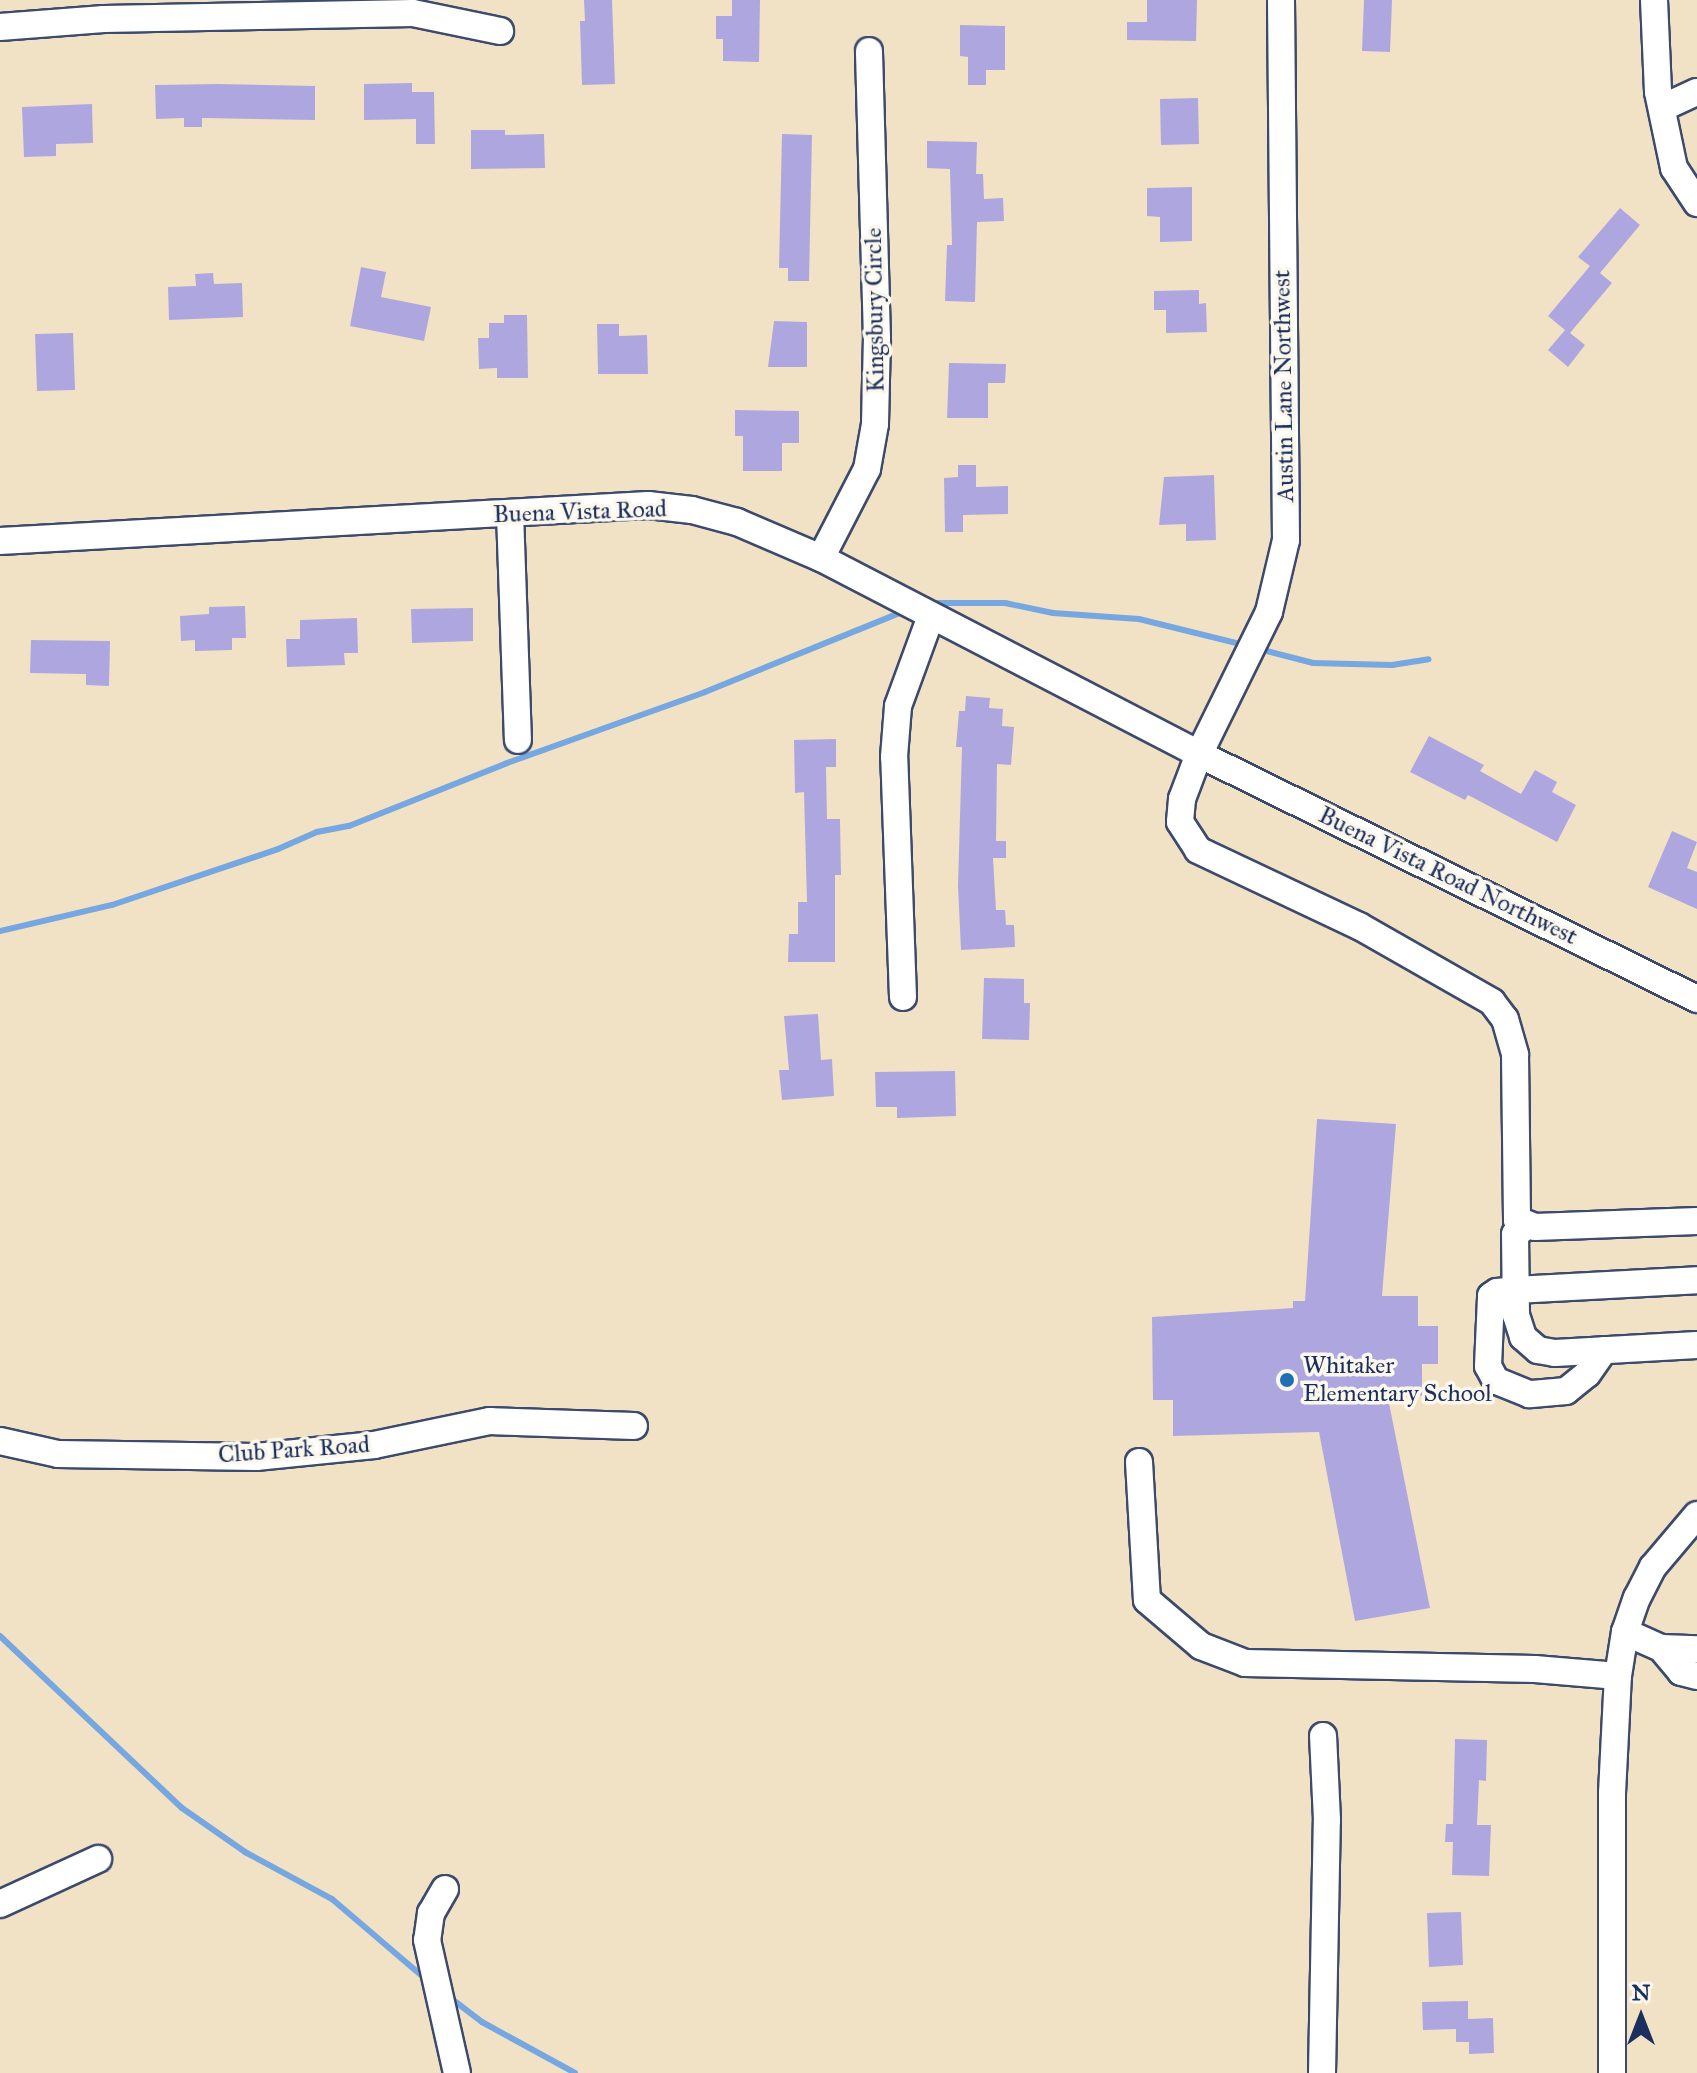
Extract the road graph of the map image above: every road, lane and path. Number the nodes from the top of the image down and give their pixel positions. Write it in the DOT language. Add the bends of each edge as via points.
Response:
graph roads {
  1 [pos="1281,0"];
  2 [pos="1654,0"];
  3 [pos="413,7"];
  4 [pos="0,27"];
  5 [pos="500,31"];
  6 [pos="869,51"];
  7 [pos="1697,92"];
  8 [pos="1662,108"];
  9 [pos="1697,203"];
  10 [pos="510,513"];
  11 [pos="0,541"];
  12 [pos="821,558"];
  13 [pos="931,616"];
  14 [pos="518,740"];
  15 [pos="1199,754"];
  16 [pos="903,997"];
  17 [pos="1697,999"];
  18 [pos="1697,1221"];
  19 [pos="1527,1226"];
  20 [pos="1697,1280"];
  21 [pos="1515,1290"];
  22 [pos="1697,1345"];
  23 [pos="1614,1350"];
  24 [pos="634,1426"];
  25 [pos="0,1441"];
  26 [pos="1139,1462"];
  27 [pos="1697,1515"];
  28 [pos="1625,1632"];
  29 [pos="1661,1648"];
  30 [pos="1697,1649"];
  31 [pos="1618,1676"];
  32 [pos="1697,1676"];
  33 [pos="1323,1736"];
  34 [pos="98,1859"];
  35 [pos="445,1889"];
  36 [pos="0,1904"];
  37 [pos="457,2073"];
  38 [pos="1322,2073"];
  39 [pos="1612,2073"];
  1 -- 15 [label="street, Austin Lane Northwest" via="1286,540 1269,612"];
  2 -- 8 [label="street"];
  3 -- 4 [label="street"];
  3 -- 5 [label="street"];
  6 -- 12 [label="street, Kingsbury Circle" via="875,424 867,469"];
  7 -- 8 [label="street"];
  8 -- 9 [label="street" via="1674,168"];
  10 -- 11 [label="street, Buena Vista Road"];
  10 -- 12 [label="street, Buena Vista Road" via="648,505 692,510 737,522"];
  10 -- 14 [label="street"];
  12 -- 13 [label="street, Buena Vista Road"];
  13 -- 15 [label="street, Buena Vista Road"];
  13 -- 16 [label="street" via="898,706 894,757"];
  15 -- 17 [label="street, Buena Vista Road Northwest"];
  15 -- 19 [label="street, Austin Lane Northwest" via="1182,799 1180,822 1198,850 1359,926 1492,1002 1505,1019 1515,1055 1517,1220"];
  18 -- 19 [label="street"];
  19 -- 21 [label="street" via="1515,1234"];
  20 -- 21 [label="street"];
  21 -- 23 [label="street" via="1523,1337 1538,1350"];
  21 -- 23 [label="street" via="1497,1292 1488,1308 1488,1366 1496,1381 1529,1394 1566,1391"];
  22 -- 23 [label="street"];
  24 -- 25 [label="street, Club Park Road" via="490,1421 374,1445 256,1457 73,1455"];
  26 -- 31 [label="street" via="1147,1600 1201,1646 1245,1663 1535,1669"];
  27 -- 28 [label="street" via="1653,1567"];
  28 -- 29 [label="street"];
  28 -- 31 [label="street"];
  29 -- 30 [label="street"];
  29 -- 32 [label="street" via="1681,1672"];
  31 -- 39 [label="street" via="1612,1793"];
  33 -- 38 [label="street" via="1327,1820"];
  34 -- 36 [label="street"];
  35 -- 37 [label="street" via="431,1913 427,1940"];
}
